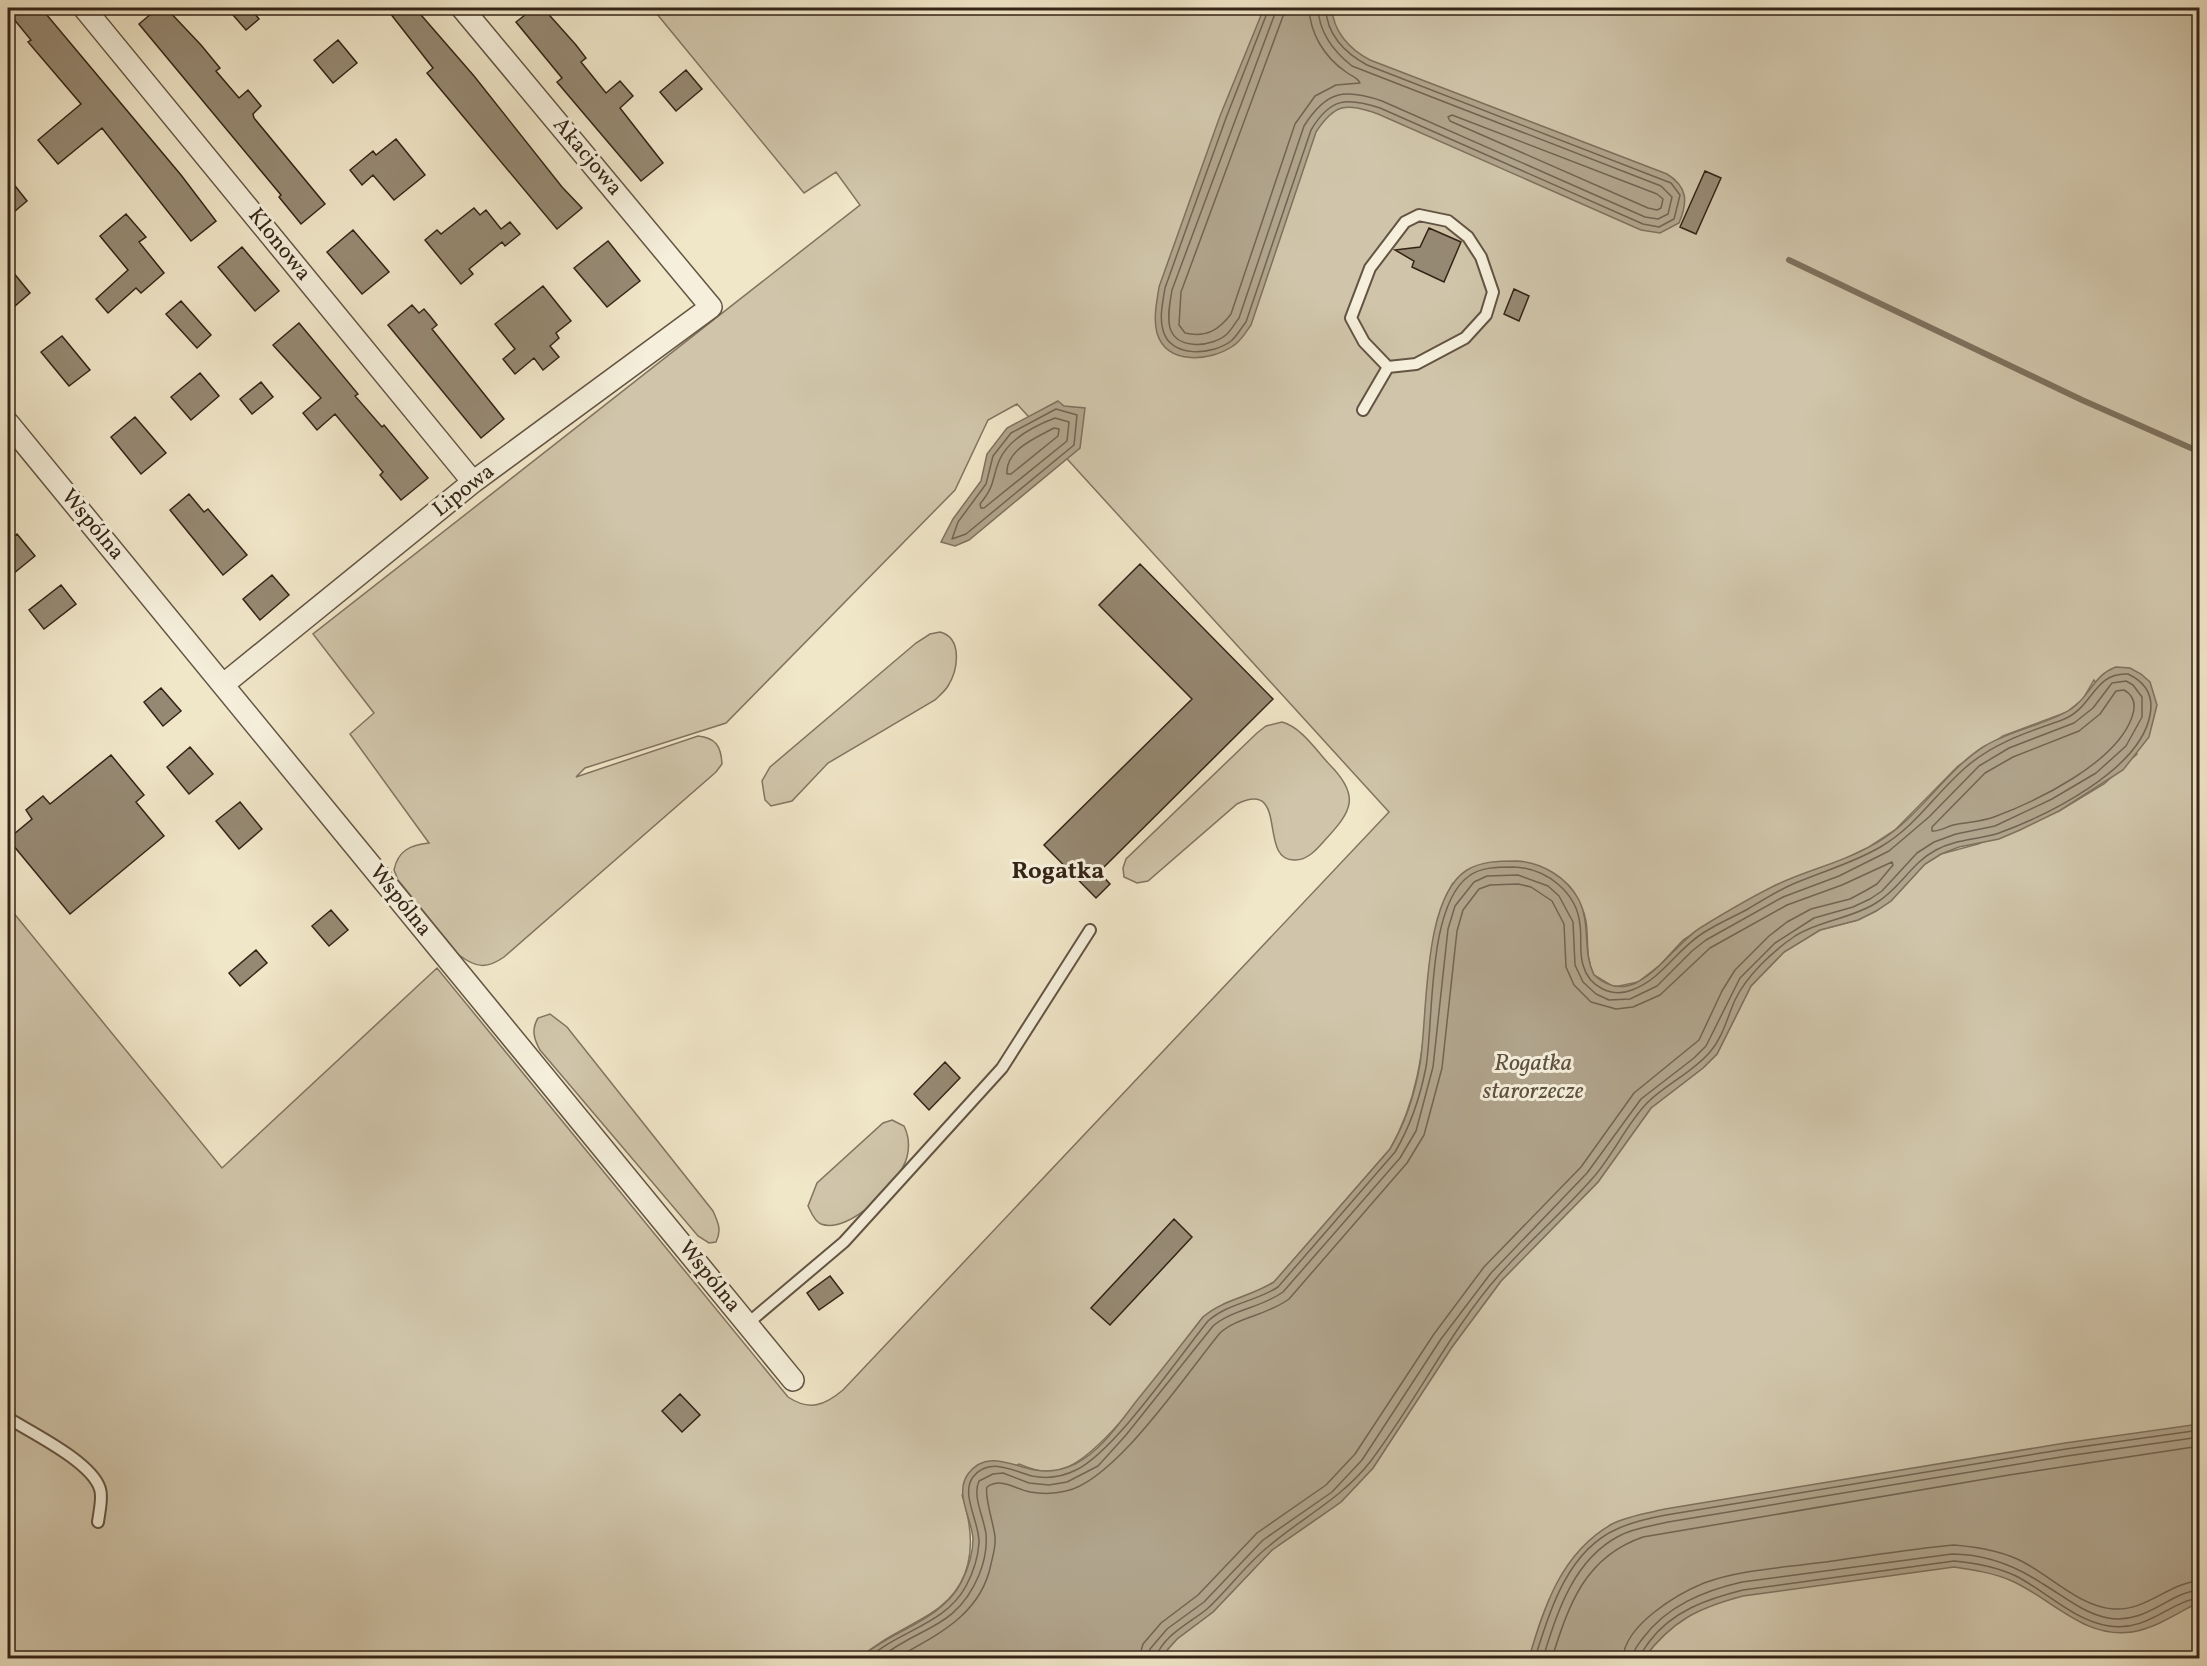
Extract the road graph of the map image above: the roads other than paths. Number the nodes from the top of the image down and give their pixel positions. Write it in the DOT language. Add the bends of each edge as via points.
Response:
graph roads {
  1 [pos="84,8"];
  2 [pos="462,8"];
  3 [pos="711,307"];
  4 [pos="1388,367"];
  5 [pos="1363,410"];
  6 [pos="8,423"];
  7 [pos="473,482"];
  8 [pos="224,684"];
  9 [pos="1090,930"];
  10 [pos="747,1324"];
  11 [pos="793,1380"];
  12 [pos="8,1418"];
  13 [pos="98,1522"];
  1 -- 7 [label="street, Klonowa"];
  2 -- 3 [label="street, Akacjowa"];
  3 -- 7 [label="street, Lipowa"];
  4 -- 4 [label="lane" via="1416,364 1465,338 1486,315 1493,291 1481,257 1468,237 1448,221 1419,215 1405,222 1370,268 1351,318 1364,342"];
  4 -- 5 [label="lane"];
  6 -- 8 [label="street, Wspólna"];
  7 -- 8 [label="street, Lipowa"];
  8 -- 10 [label="street, Wspólna"];
  9 -- 10 [label="lane" via="1002,1068 844,1242"];
  10 -- 11 [label="street, Wspólna"];
  12 -- 13 [label="lane" via="92,1474 101,1491"];
}
